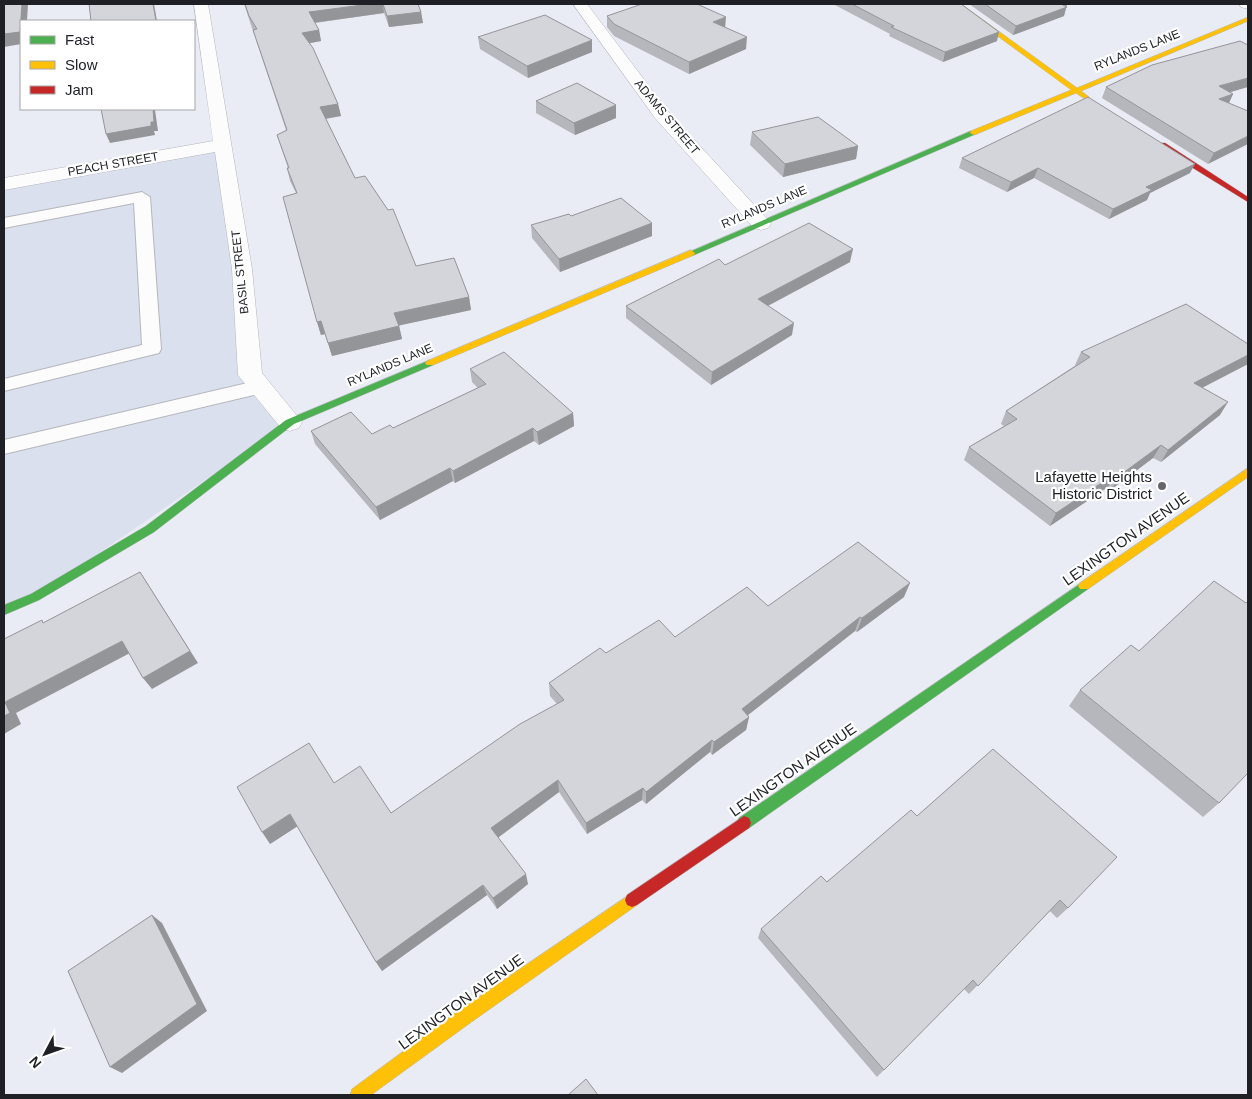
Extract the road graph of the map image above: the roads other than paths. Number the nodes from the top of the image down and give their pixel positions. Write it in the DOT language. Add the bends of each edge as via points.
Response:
graph roads {
  1 [pos="206,4"];
  2 [pos="580,4"];
  3 [pos="957,4"];
  4 [pos="1248,19"];
  5 [pos="1075,90"];
  6 [pos="1099,105"];
  7 [pos="1155,141"];
  8 [pos="223,144"];
  9 [pos="4,184"];
  10 [pos="1248,200"];
  11 [pos="4,222"];
  12 [pos="761,224"];
  13 [pos="4,385"];
  14 [pos="260,387"];
  15 [pos="290,422"];
  16 [pos="4,447"];
  17 [pos="1248,472"];
  18 [pos="4,610"];
  19 [pos="358,1095"];
  1 -- 8 [label="street, BASIL STREET"];
  2 -- 12 [label="street, ADAMS STREET" via="661,114"];
  3 -- 5 [label="street"];
  4 -- 5 [label="street, RYLANDS LANE"];
  5 -- 6 [label="street"];
  5 -- 12 [label="street, RYLANDS LANE"];
  7 -- 10 [label="street"];
  8 -- 9 [label="street, PEACH STREET"];
  8 -- 14 [label="street, BASIL STREET" via="242,269 250,375"];
  11 -- 13 [label="lane" via="142,197 152,349"];
  12 -- 15 [label="street, RYLANDS LANE"];
  14 -- 15 [label="street, BASIL STREET"];
  14 -- 16 [label="lane"];
  15 -- 18 [label="street" via="150,529 35,598"];
  17 -- 19 [label="street, LEXINGTON AVENUE" via="472,1011"];
}
